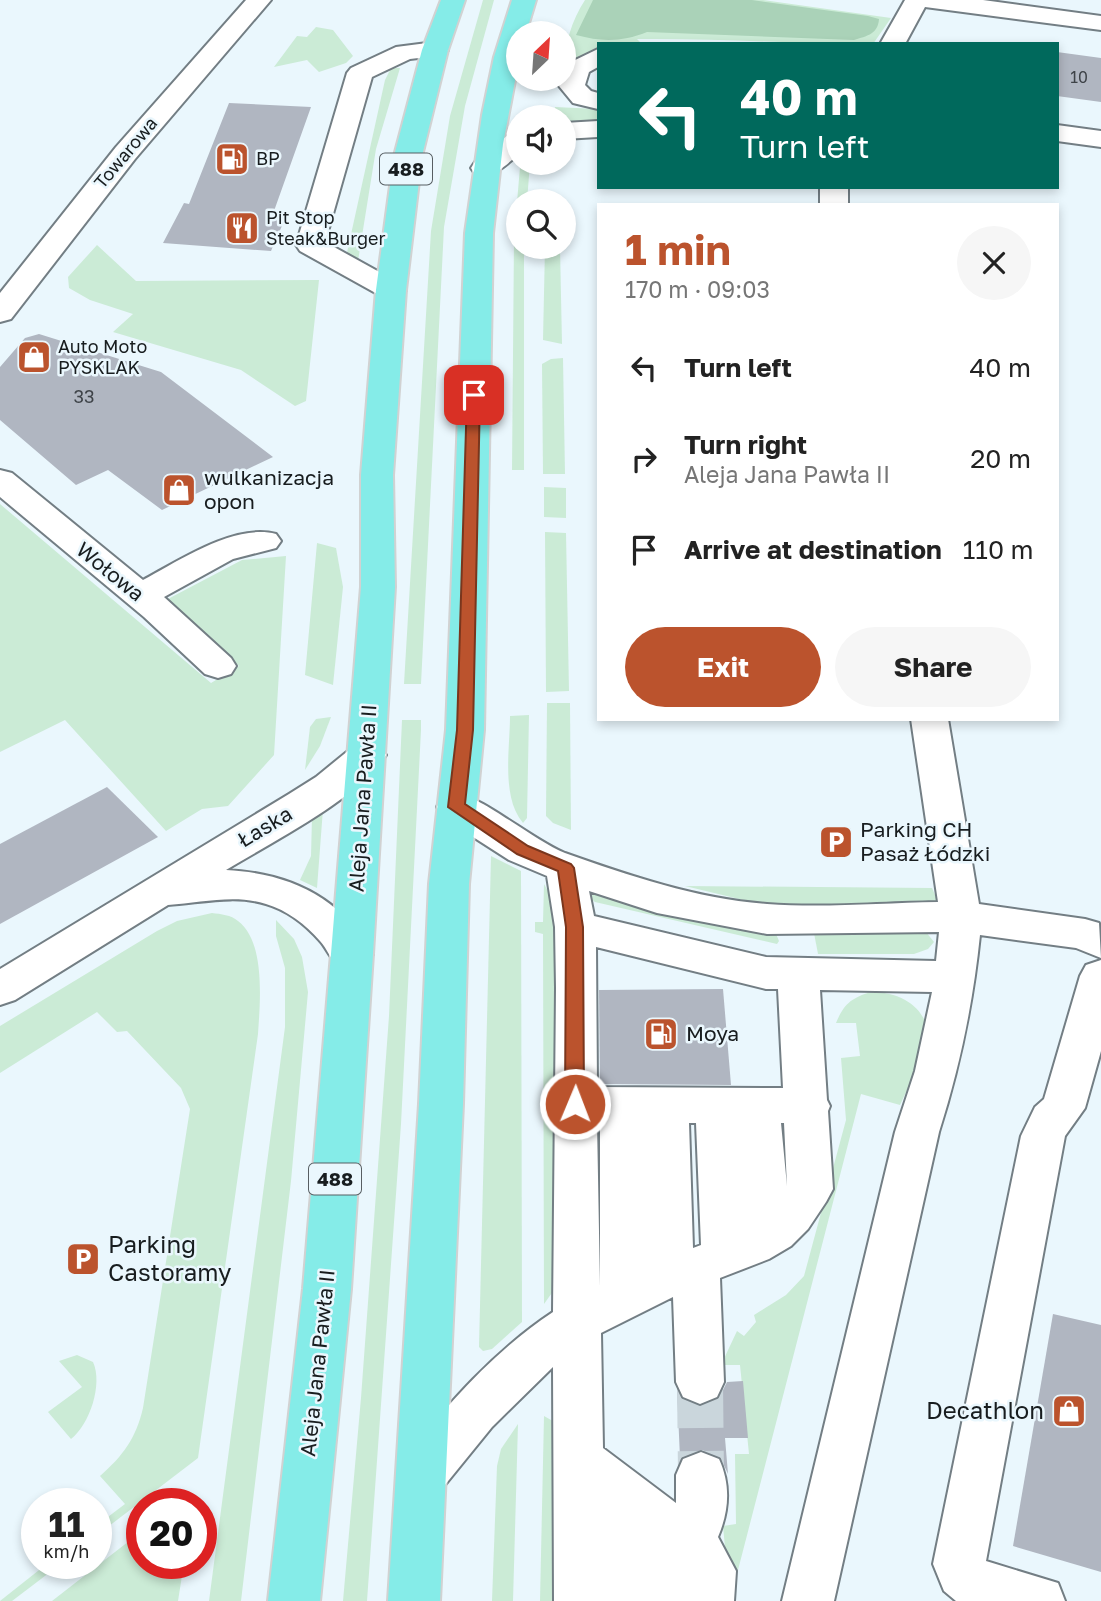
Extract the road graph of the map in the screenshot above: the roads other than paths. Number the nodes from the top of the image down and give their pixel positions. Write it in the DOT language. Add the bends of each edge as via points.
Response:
graph roads {
  1 [pos="260,0"];
  2 [pos="453,0"];
  3 [pos="524,0"];
  4 [pos="917,0"];
  5 [pos="928,0"];
  6 [pos="1101,23"];
  7 [pos="893,42"];
  8 [pos="435,50"];
  9 [pos="597,58"];
  10 [pos="597,101"];
  11 [pos="1076,108"];
  12 [pos="597,128"];
  13 [pos="576,130"];
  14 [pos="1063,134"];
  15 [pos="1101,139"];
  16 [pos="506,151"];
  17 [pos="485,168"];
  18 [pos="391,290"];
  19 [pos="0,313"];
  20 [pos="0,480"];
  21 [pos="264,541"];
  22 [pos="140,596"];
  23 [pos="218,666"];
  24 [pos="929,721"];
  25 [pos="367,755"];
  26 [pos="456,807"];
  27 [pos="566,868"];
  28 [pos="160,893"];
  29 [pos="961,917"];
  30 [pos="575,927"];
  31 [pos="1101,943"];
  32 [pos="352,954"];
  33 [pos="799,974"];
  34 [pos="1101,976"];
  35 [pos="955,986"];
  36 [pos="0,989"];
  37 [pos="575,1104"];
  38 [pos="622,1104"];
  39 [pos="667,1105"];
  40 [pos="737,1105"];
  41 [pos="808,1106"];
  42 [pos="768,1237"];
  43 [pos="697,1267"];
  44 [pos="626,1296"];
  45 [pos="577,1322"];
  46 [pos="700,1382"];
  47 [pos="597,1474"];
  48 [pos="422,1475"];
  49 [pos="701,1475"];
  50 [pos="675,1532"];
  51 [pos="294,1601"];
  52 [pos="414,1601"];
  53 [pos="580,1601"];
  54 [pos="615,1601"];
  55 [pos="667,1601"];
  56 [pos="708,1601"];
  57 [pos="808,1601"];
  58 [pos="1039,1601"];
  1 -- 19 [label="street, Towarowa" via="113,167"];
  2 -- 8 [label="main road, Aleja Jana Pawła II / 488"];
  3 -- 17 [label="main road"];
  4 -- 7 [label="street"];
  5 -- 6 [label="street"];
  8 -- 18 [label="main road, Aleja Jana Pawła II / 488" via="408,156"];
  8 -- 18 [label="street" via="405,52 360,73 310,245"];
  9 -- 10 [label="street" via="578,68 572,80 582,97"];
  11 -- 14 [label="street"];
  12 -- 13 [label="street"];
  14 -- 15 [label="street"];
  16 -- 17 [label="street"];
  17 -- 26 [label="main road" via="479,233 465,730"];
  18 -- 25 [label="main road, Aleja Jana Pawła II / 488" via="377,475 378,587"];
  20 -- 22 [label="street, Wołowa"];
  21 -- 22 [label="street" via="222,551"];
  22 -- 23 [label="street, Wołowa"];
  24 -- 29 [label="street"];
  25 -- 28 [label="street, Łaska" via="330,787"];
  25 -- 32 [label="main road, Aleja Jana Pawła II / 488"];
  26 -- 27 [label="street" via="523,850"];
  26 -- 48 [label="main road"];
  27 -- 29 [label="street" via="657,898 767,919"];
  27 -- 30 [label="street"];
  28 -- 32 [label="street, Łaska" via="213,884 284,893 319,913 339,932"];
  28 -- 36 [label="street, Łaska"];
  29 -- 31 [label="street" via="1085,934"];
  29 -- 35 [label="street"];
  30 -- 33 [label="street" via="747,969"];
  30 -- 37 [label="street"];
  32 -- 51 [label="main road, Aleja Jana Pawła II / 488" via="327,1289"];
  33 -- 35 [label="street"];
  33 -- 41 [label="street"];
  34 -- 58 [label="street" via="1063,1108 1043,1136 959,1564 970,1581"];
  35 -- 57 [label="street"];
  37 -- 38 [label="street"];
  37 -- 45 [label="street"];
  38 -- 39 [label="street"];
  38 -- 44 [label="street"];
  39 -- 40 [label="street"];
  39 -- 43 [label="street"];
  40 -- 41 [label="street"];
  40 -- 42 [label="street"];
  40 -- 43 [label="street"];
  41 -- 42 [label="street" via="810,1189 792,1217"];
  42 -- 43 [label="street"];
  43 -- 44 [label="street"];
  43 -- 46 [label="street"];
  44 -- 45 [label="street"];
  45 -- 47 [label="street"];
  45 -- 48 [label="street" via="494,1390"];
  47 -- 50 [label="street"];
  47 -- 53 [label="street"];
  47 -- 54 [label="street"];
  48 -- 52 [label="main road"];
  49 -- 50 [label="street" via="697,1530"];
  50 -- 55 [label="street"];
  50 -- 56 [label="street" via="694,1546 710,1571"];
}
